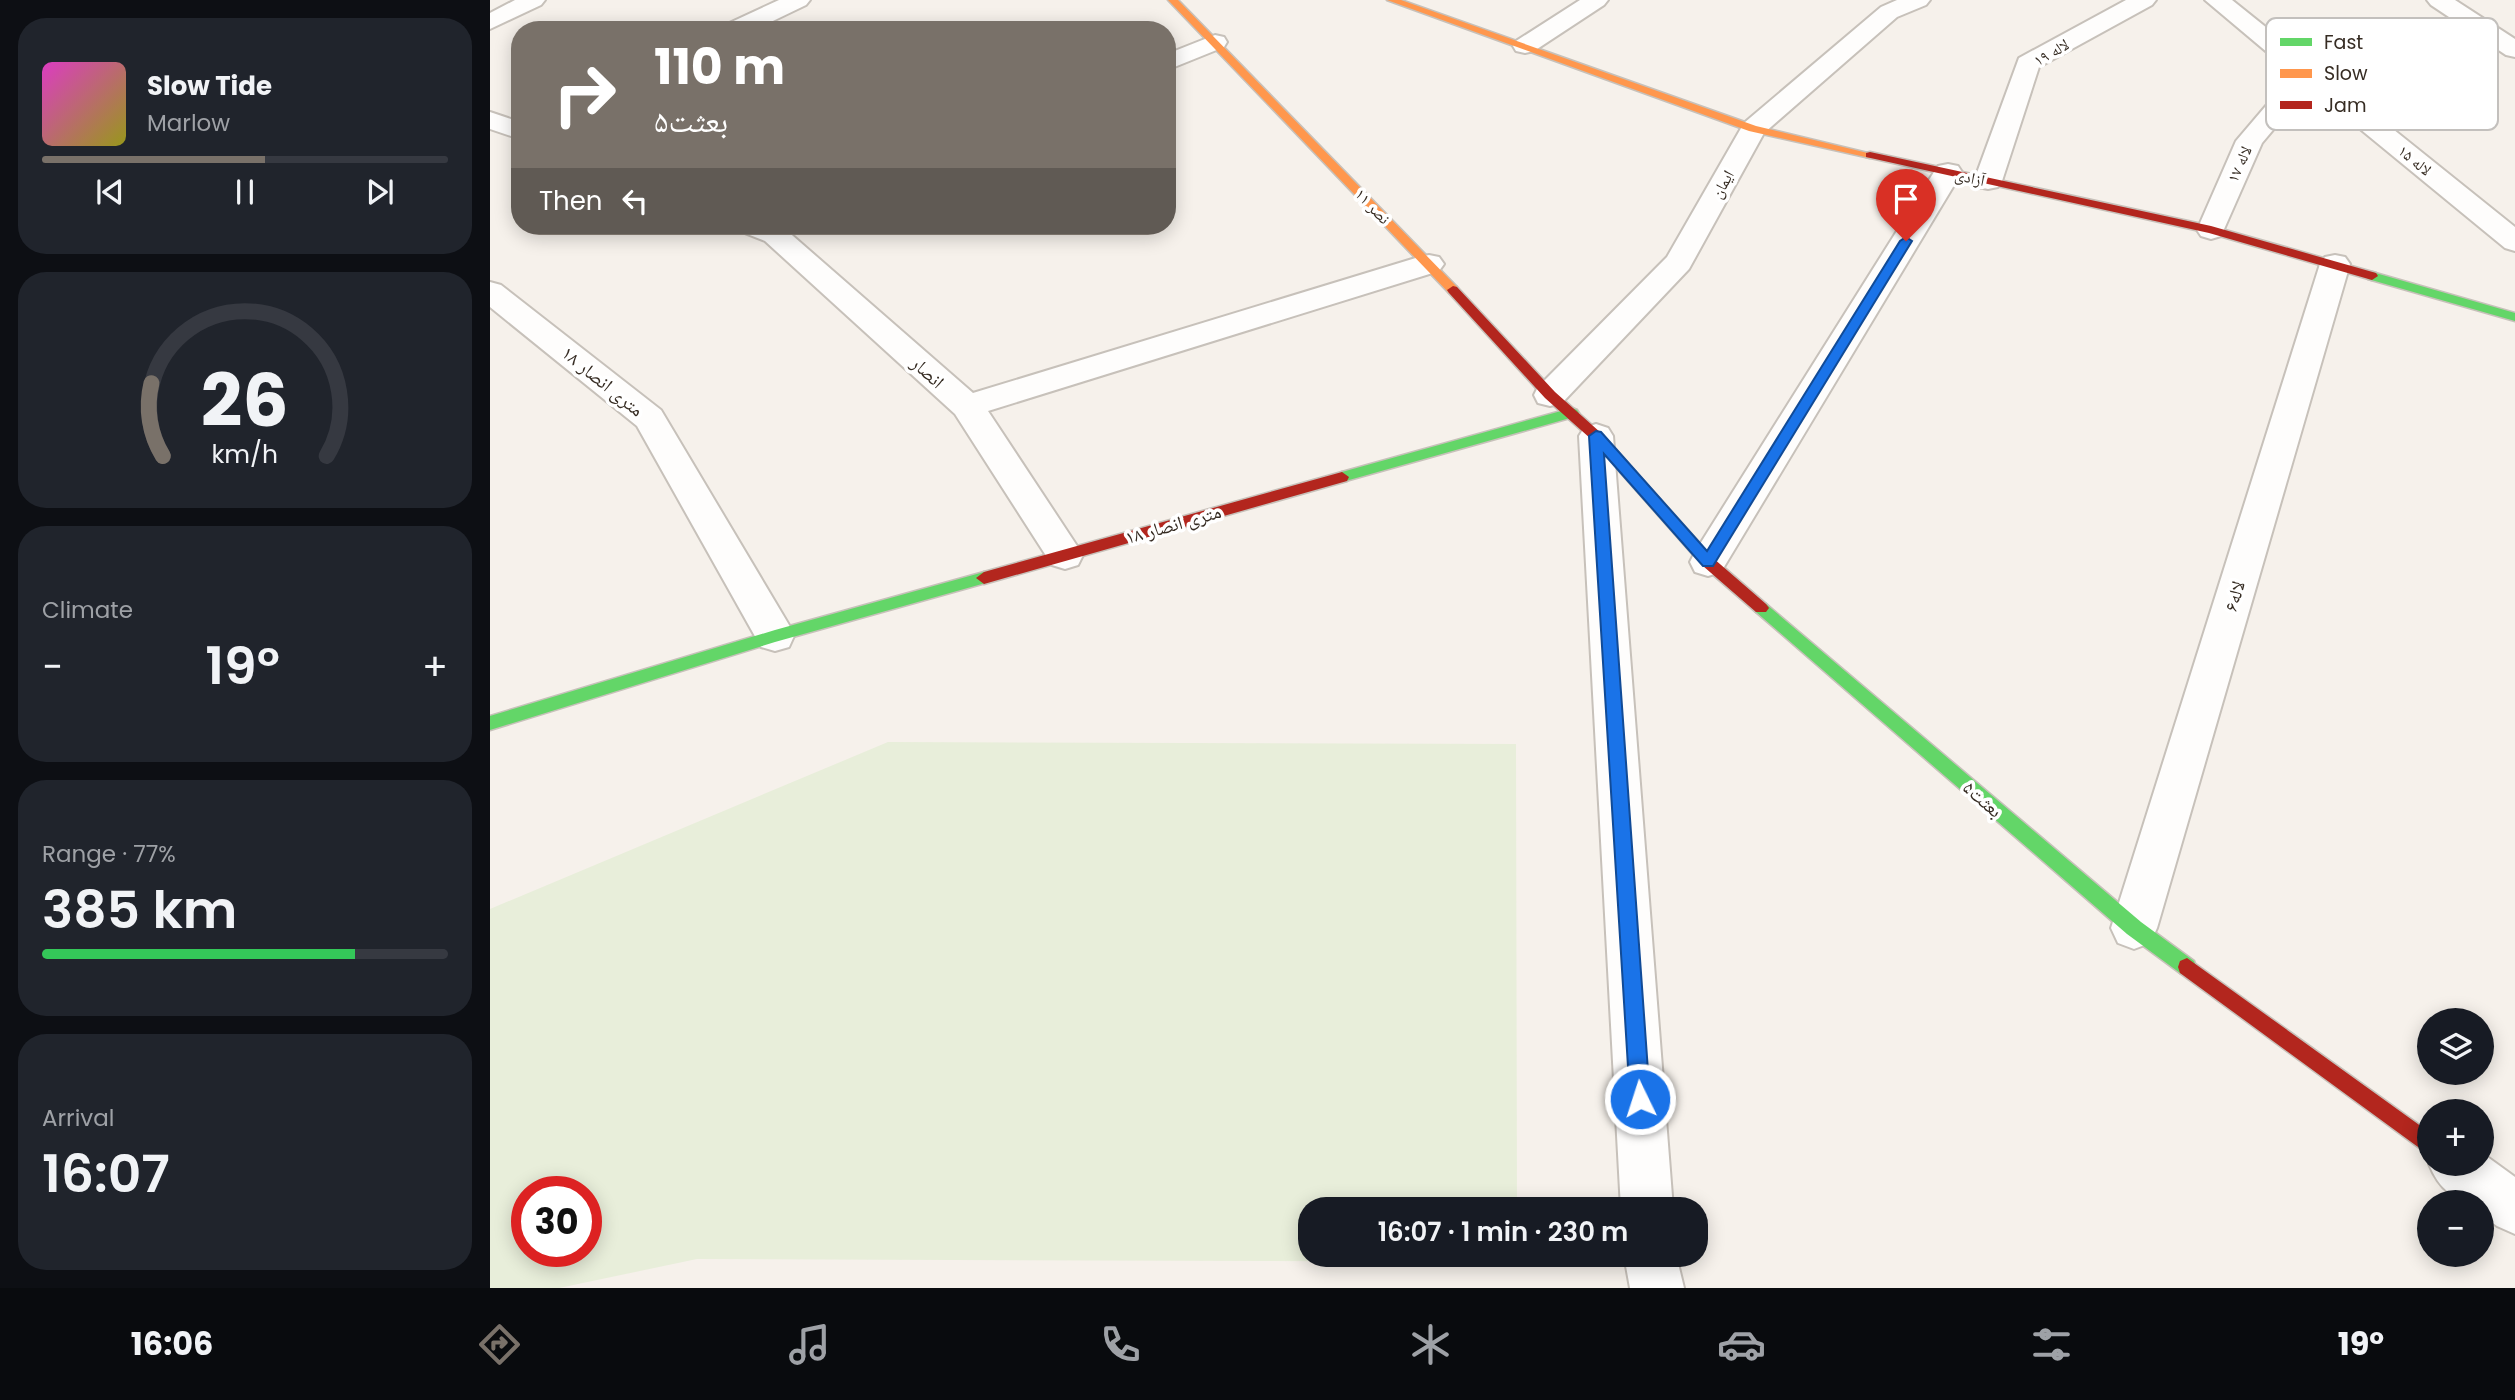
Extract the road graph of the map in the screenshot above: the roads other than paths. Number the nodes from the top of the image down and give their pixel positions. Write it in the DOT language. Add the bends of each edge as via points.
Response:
graph roads {
  1 [pos="533,0"];
  2 [pos="798,0"];
  3 [pos="1173,0"];
  4 [pos="1392,0"];
  5 [pos="1596,0"];
  6 [pos="1918,0"];
  7 [pos="2144,0"];
  8 [pos="2217,0"];
  9 [pos="2440,0"];
  10 [pos="2467,18"];
  11 [pos="753,21"];
  12 [pos="490,22"];
  13 [pos="2266,39"];
  14 [pos="2498,39"];
  15 [pos="1215,42"];
  16 [pos="1525,46"];
  17 [pos="2515,50"];
  18 [pos="1176,59"];
  19 [pos="490,120"];
  20 [pos="2266,121"];
  21 [pos="511,127"];
  22 [pos="1753,129"];
  23 [pos="2378,130"];
  24 [pos="1948,172"];
  25 [pos="1988,181"];
  26 [pos="2211,230"];
  27 [pos="781,235"];
  28 [pos="2515,242"];
  29 [pos="1429,264"];
  30 [pos="2335,264"];
  31 [pos="490,292"];
  32 [pos="2515,317"];
  33 [pos="1550,395"];
  34 [pos="967,406"];
  35 [pos="1584,424"];
  36 [pos="1065,555"];
  37 [pos="1708,562"];
  38 [pos="775,636"];
  39 [pos="490,723"];
  40 [pos="2134,928"];
  41 [pos="2417,1136"];
  42 [pos="2471,1176"];
  43 [pos="1646,1197"];
  44 [pos="2515,1208"];
  45 [pos="1653,1267"];
  46 [pos="1657,1288"];
  1 -- 12 [label="street"];
  2 -- 11 [label="street"];
  3 -- 15 [label="street, نصر ۱۱"];
  4 -- 16 [label="street, آزادی"];
  5 -- 16 [label="street"];
  6 -- 22 [label="street, ایمان" via="1879,8"];
  7 -- 25 [label="street, لاله ۱۹" via="2028,63"];
  8 -- 13 [label="street, لاله ۱۵"];
  9 -- 10 [label="street"];
  14 -- 17 [label="street"];
  15 -- 18 [label="street"];
  15 -- 29 [label="street, نصر ۱۱"];
  16 -- 22 [label="street, آزادی"];
  19 -- 21 [label="street"];
  20 -- 26 [label="street, لاله ۱۷" via="2249,141"];
  22 -- 24 [label="street, آزادی"];
  22 -- 33 [label="street, ایمان" via="1679,262"];
  23 -- 28 [label="street, لاله ۱۵"];
  24 -- 25 [label="street, آزادی"];
  24 -- 37 [label="street"];
  25 -- 26 [label="street, آزادی"];
  26 -- 30 [label="street, آزادی"];
  27 -- 34 [label="street, انصار"];
  29 -- 33 [label="street, نصر ۱۱"];
  29 -- 34 [label="street"];
  30 -- 32 [label="street, آزادی"];
  30 -- 40 [label="street, لاله۶"];
  31 -- 38 [label="street, ۱۸ متری انصار" via="649,418"];
  33 -- 35 [label="street, نصر ۱۱"];
  34 -- 36 [label="street, انصار"];
  35 -- 36 [label="street, ۱۸ متری انصار"];
  35 -- 37 [label="street, بعثت۵"];
  35 -- 43 [label="street"];
  36 -- 38 [label="street, ۱۸ متری انصار"];
  37 -- 40 [label="street, بعثت۵"];
  38 -- 39 [label="street, ۱۸ متری انصار"];
  40 -- 41 [label="street, بعثت۵"];
  42 -- 44 [label="street"];
  45 -- 46 [label="street"];
}
